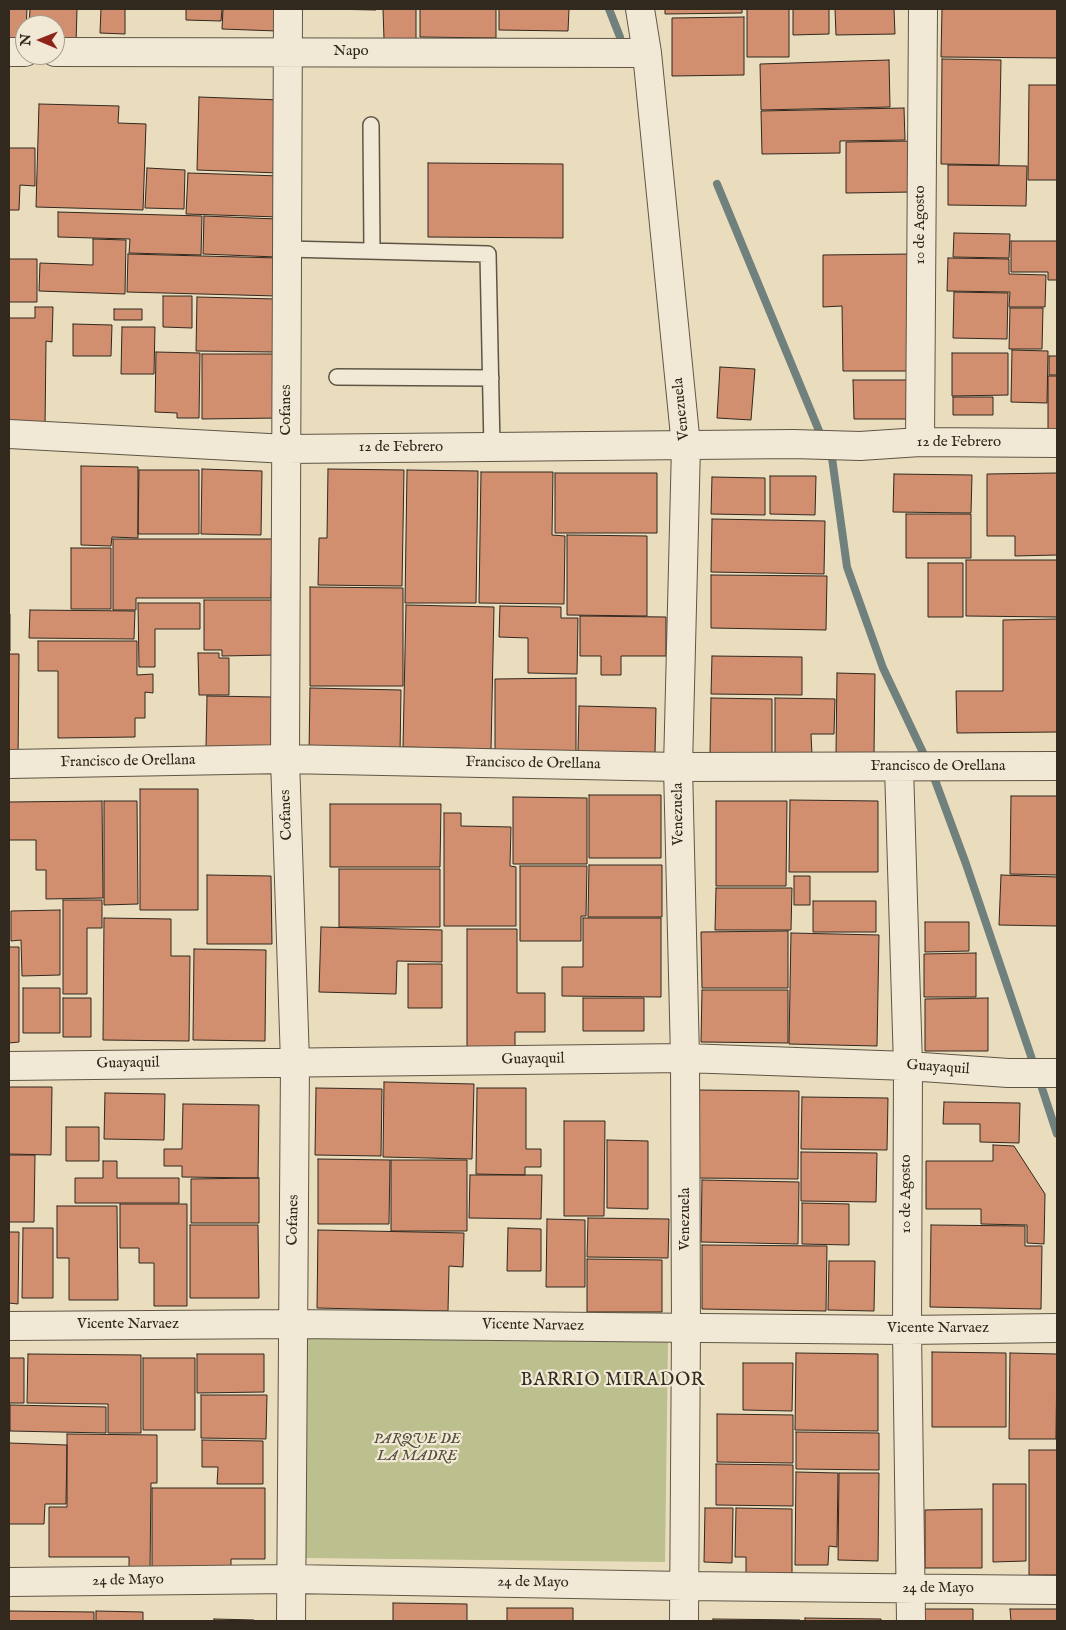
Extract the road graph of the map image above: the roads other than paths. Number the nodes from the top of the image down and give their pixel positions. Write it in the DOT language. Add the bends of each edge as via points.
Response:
graph roads {
  1 [pos="288,9"];
  2 [pos="640,9"];
  3 [pos="922,9"];
  4 [pos="65,52"];
  5 [pos="288,52"];
  6 [pos="647,53"];
  7 [pos="371,125"];
  8 [pos="287,249"];
  9 [pos="372,251"];
  10 [pos="337,377"];
  11 [pos="491,378"];
  12 [pos="9,434"];
  13 [pos="920,442"];
  14 [pos="1057,443"];
  15 [pos="686,446"];
  16 [pos="492,448"];
  17 [pos="287,449"];
  18 [pos="285,759"];
  19 [pos="9,764"];
  20 [pos="1057,766"];
  21 [pos="678,767"];
  22 [pos="899,767"];
  23 [pos="685,1058"];
  24 [pos="295,1062"];
  25 [pos="9,1066"];
  26 [pos="908,1066"];
  27 [pos="1057,1073"];
  28 [pos="293,1324"];
  29 [pos="9,1326"];
  30 [pos="686,1328"];
  31 [pos="1057,1328"];
  32 [pos="907,1330"];
  33 [pos="292,1579"];
  34 [pos="9,1582"];
  35 [pos="684,1586"];
  36 [pos="910,1590"];
  37 [pos="1057,1590"];
  38 [pos="291,1621"];
  39 [pos="684,1621"];
  40 [pos="911,1621"];
  1 -- 5 [label="street, Cofanes"];
  2 -- 6 [label="street, Venezuela"];
  3 -- 13 [label="street, 10 de Agosto"];
  4 -- 5 [label="street, Napo"];
  5 -- 6 [label="street, Napo"];
  5 -- 8 [label="street, Cofanes"];
  6 -- 15 [label="street, Venezuela"];
  7 -- 9 [label="lane"];
  8 -- 9 [label="lane"];
  8 -- 17 [label="street, Cofanes"];
  9 -- 11 [label="lane" via="488,254"];
  10 -- 11 [label="lane"];
  11 -- 16 [label="lane"];
  12 -- 17 [label="street, 12 de Febrero"];
  13 -- 14 [label="street, 12 de Febrero"];
  13 -- 15 [label="street, 12 de Febrero" via="860,446"];
  15 -- 16 [label="street, 12 de Febrero"];
  15 -- 21 [label="street, Venezuela"];
  16 -- 17 [label="street, 12 de Febrero"];
  17 -- 18 [label="street, Cofanes"];
  18 -- 19 [label="street, Francisco de Orellana"];
  18 -- 21 [label="street, Francisco de Orellana"];
  18 -- 24 [label="street, Cofanes"];
  20 -- 22 [label="street, Francisco de Orellana"];
  21 -- 22 [label="street, Francisco de Orellana"];
  21 -- 23 [label="street, Venezuela"];
  22 -- 26 [label="street, 10 de Agosto"];
  23 -- 24 [label="street, Guayaquil"];
  23 -- 26 [label="street, Guayaquil"];
  23 -- 30 [label="street, Venezuela"];
  24 -- 25 [label="street, Guayaquil"];
  24 -- 28 [label="street, Cofanes"];
  26 -- 27 [label="street, Guayaquil"];
  26 -- 32 [label="street, 10 de Agosto"];
  28 -- 29 [label="street, Vicente Narvaez"];
  28 -- 30 [label="street, Vicente Narvaez"];
  28 -- 33 [label="street, Cofanes"];
  30 -- 32 [label="street, Vicente Narvaez"];
  30 -- 35 [label="street, Venezuela"];
  31 -- 32 [label="street, Vicente Narvaez"];
  32 -- 36 [label="street, 10 de Agosto"];
  33 -- 34 [label="street, 24 de Mayo"];
  33 -- 35 [label="street, 24 de Mayo"];
  33 -- 38 [label="street, Cofanes"];
  35 -- 36 [label="street, 24 de Mayo"];
  35 -- 39 [label="street, Venezuela"];
  36 -- 37 [label="street, 24 de Mayo"];
  36 -- 40 [label="street, 10 de Agosto"];
}
